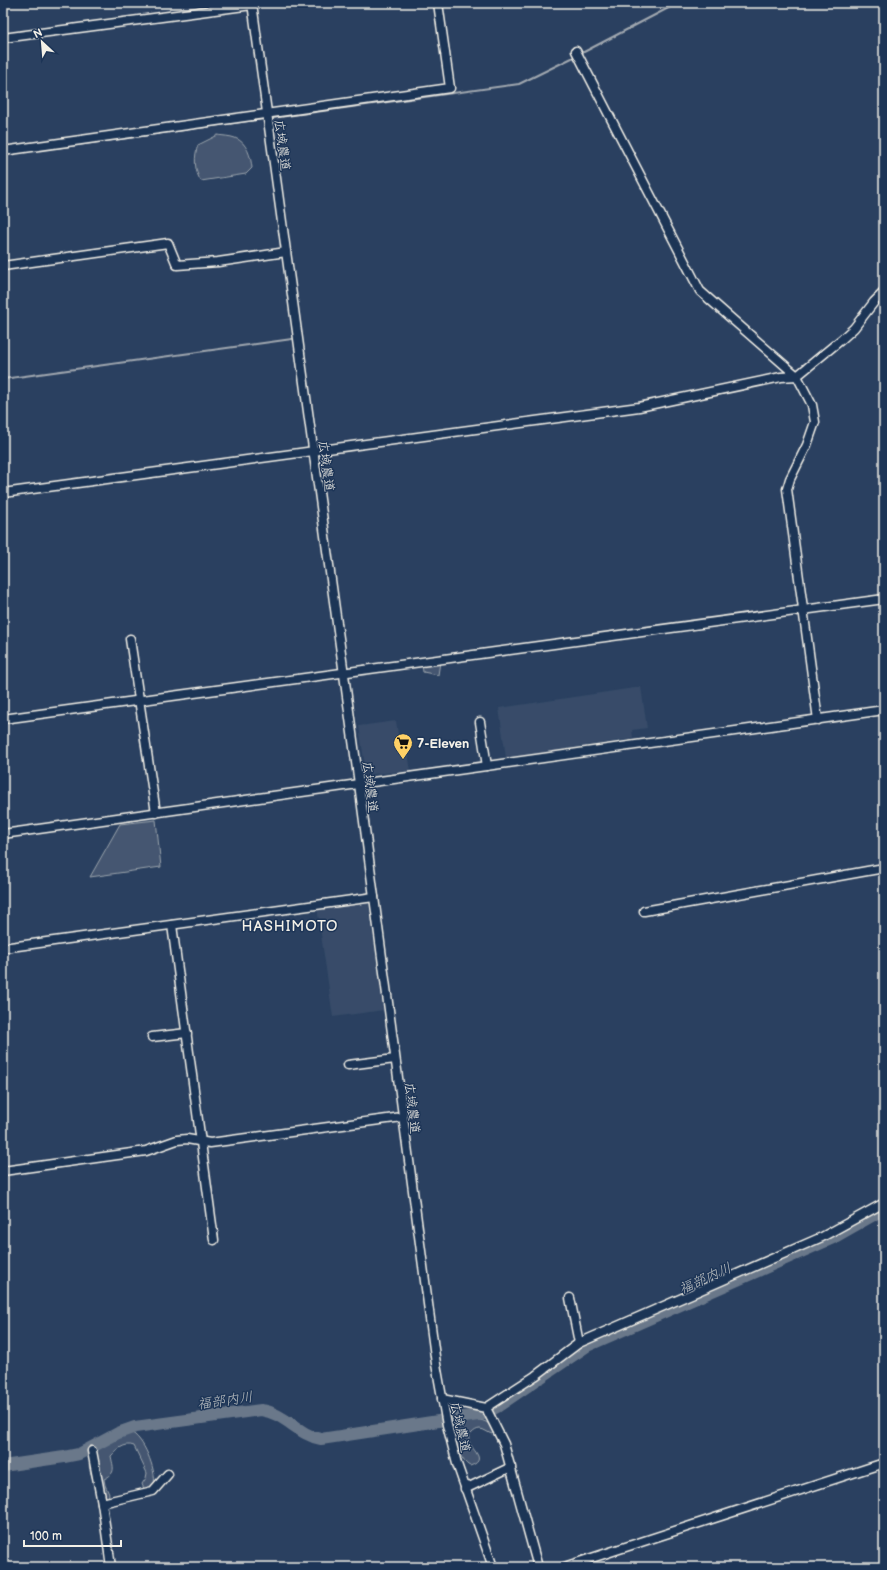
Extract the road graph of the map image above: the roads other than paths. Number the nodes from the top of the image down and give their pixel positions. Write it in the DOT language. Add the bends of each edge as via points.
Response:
graph roads {
  1 [pos="438,3"];
  2 [pos="252,4"];
  3 [pos="3,38"];
  4 [pos="577,54"];
  5 [pos="267,114"];
  6 [pos="3,151"];
  7 [pos="286,252"];
  8 [pos="3,266"];
  9 [pos="884,292"];
  10 [pos="797,376"];
  11 [pos="313,451"];
  12 [pos="3,493"];
  13 [pos="884,599"];
  14 [pos="803,610"];
  15 [pos="130,639"];
  16 [pos="344,673"];
  17 [pos="140,700"];
  18 [pos="884,710"];
  19 [pos="3,719"];
  20 [pos="818,720"];
  21 [pos="480,722"];
  22 [pos="487,766"];
  23 [pos="359,784"];
  24 [pos="156,813"];
  25 [pos="3,834"];
  26 [pos="884,868"];
  27 [pos="374,897"];
  28 [pos="644,911"];
  29 [pos="172,925"];
  30 [pos="3,948"];
  31 [pos="187,1033"];
  32 [pos="152,1037"];
  33 [pos="395,1059"];
  34 [pos="348,1065"];
  35 [pos="402,1117"];
  36 [pos="201,1141"];
  37 [pos="3,1172"];
  38 [pos="884,1203"];
  39 [pos="214,1240"];
  40 [pos="570,1298"];
  41 [pos="579,1343"];
  42 [pos="442,1399"];
  43 [pos="487,1410"];
  44 [pos="92,1451"];
  45 [pos="884,1463"];
  46 [pos="511,1467"];
  47 [pos="168,1474"];
  48 [pos="465,1489"];
  49 [pos="102,1503"];
  50 [pos="111,1567"];
  51 [pos="494,1567"];
  52 [pos="538,1567"];
  53 [pos="564,1567"];
  1 -- 5 [label="street" via="450,88"];
  2 -- 3 [label="street"];
  2 -- 5 [label="street, 広域農道"];
  4 -- 10 [label="street" via="700,291"];
  5 -- 6 [label="street"];
  5 -- 7 [label="street, 広域農道"];
  7 -- 8 [label="street" via="177,265 168,243"];
  7 -- 11 [label="street, 広域農道"];
  9 -- 10 [label="street" via="854,328"];
  10 -- 11 [label="street" via="781,377 639,406"];
  10 -- 14 [label="street" via="812,405 815,422 788,489"];
  11 -- 12 [label="street"];
  11 -- 16 [label="street, 広域農道"];
  13 -- 14 [label="street"];
  14 -- 16 [label="street"];
  14 -- 20 [label="street"];
  15 -- 17 [label="street"];
  16 -- 17 [label="street"];
  16 -- 23 [label="street, 広域農道"];
  17 -- 19 [label="street"];
  17 -- 24 [label="street"];
  18 -- 20 [label="street"];
  20 -- 22 [label="street"];
  21 -- 22 [label="street"];
  22 -- 23 [label="street"];
  23 -- 24 [label="street"];
  23 -- 27 [label="street, 広域農道"];
  24 -- 25 [label="street"];
  26 -- 28 [label="street"];
  27 -- 29 [label="street"];
  27 -- 33 [label="street, 広域農道"];
  29 -- 30 [label="street"];
  29 -- 31 [label="street"];
  31 -- 32 [label="street"];
  31 -- 36 [label="street"];
  33 -- 34 [label="street"];
  33 -- 35 [label="street, 広域農道"];
  35 -- 36 [label="street" via="210,1143"];
  35 -- 42 [label="street, 広域農道"];
  36 -- 37 [label="street" via="177,1140 146,1151"];
  36 -- 39 [label="street"];
  38 -- 41 [label="street" via="822,1237"];
  40 -- 41 [label="street"];
  41 -- 43 [label="street"];
  42 -- 43 [label="street"];
  42 -- 48 [label="street, 広域農道"];
  43 -- 46 [label="street" via="504,1444"];
  44 -- 49 [label="street"];
  45 -- 53 [label="street"];
  46 -- 48 [label="street"];
  46 -- 52 [label="street"];
  47 -- 49 [label="street" via="153,1490"];
  48 -- 51 [label="street, 広域農道"];
  49 -- 50 [label="street"];
}
